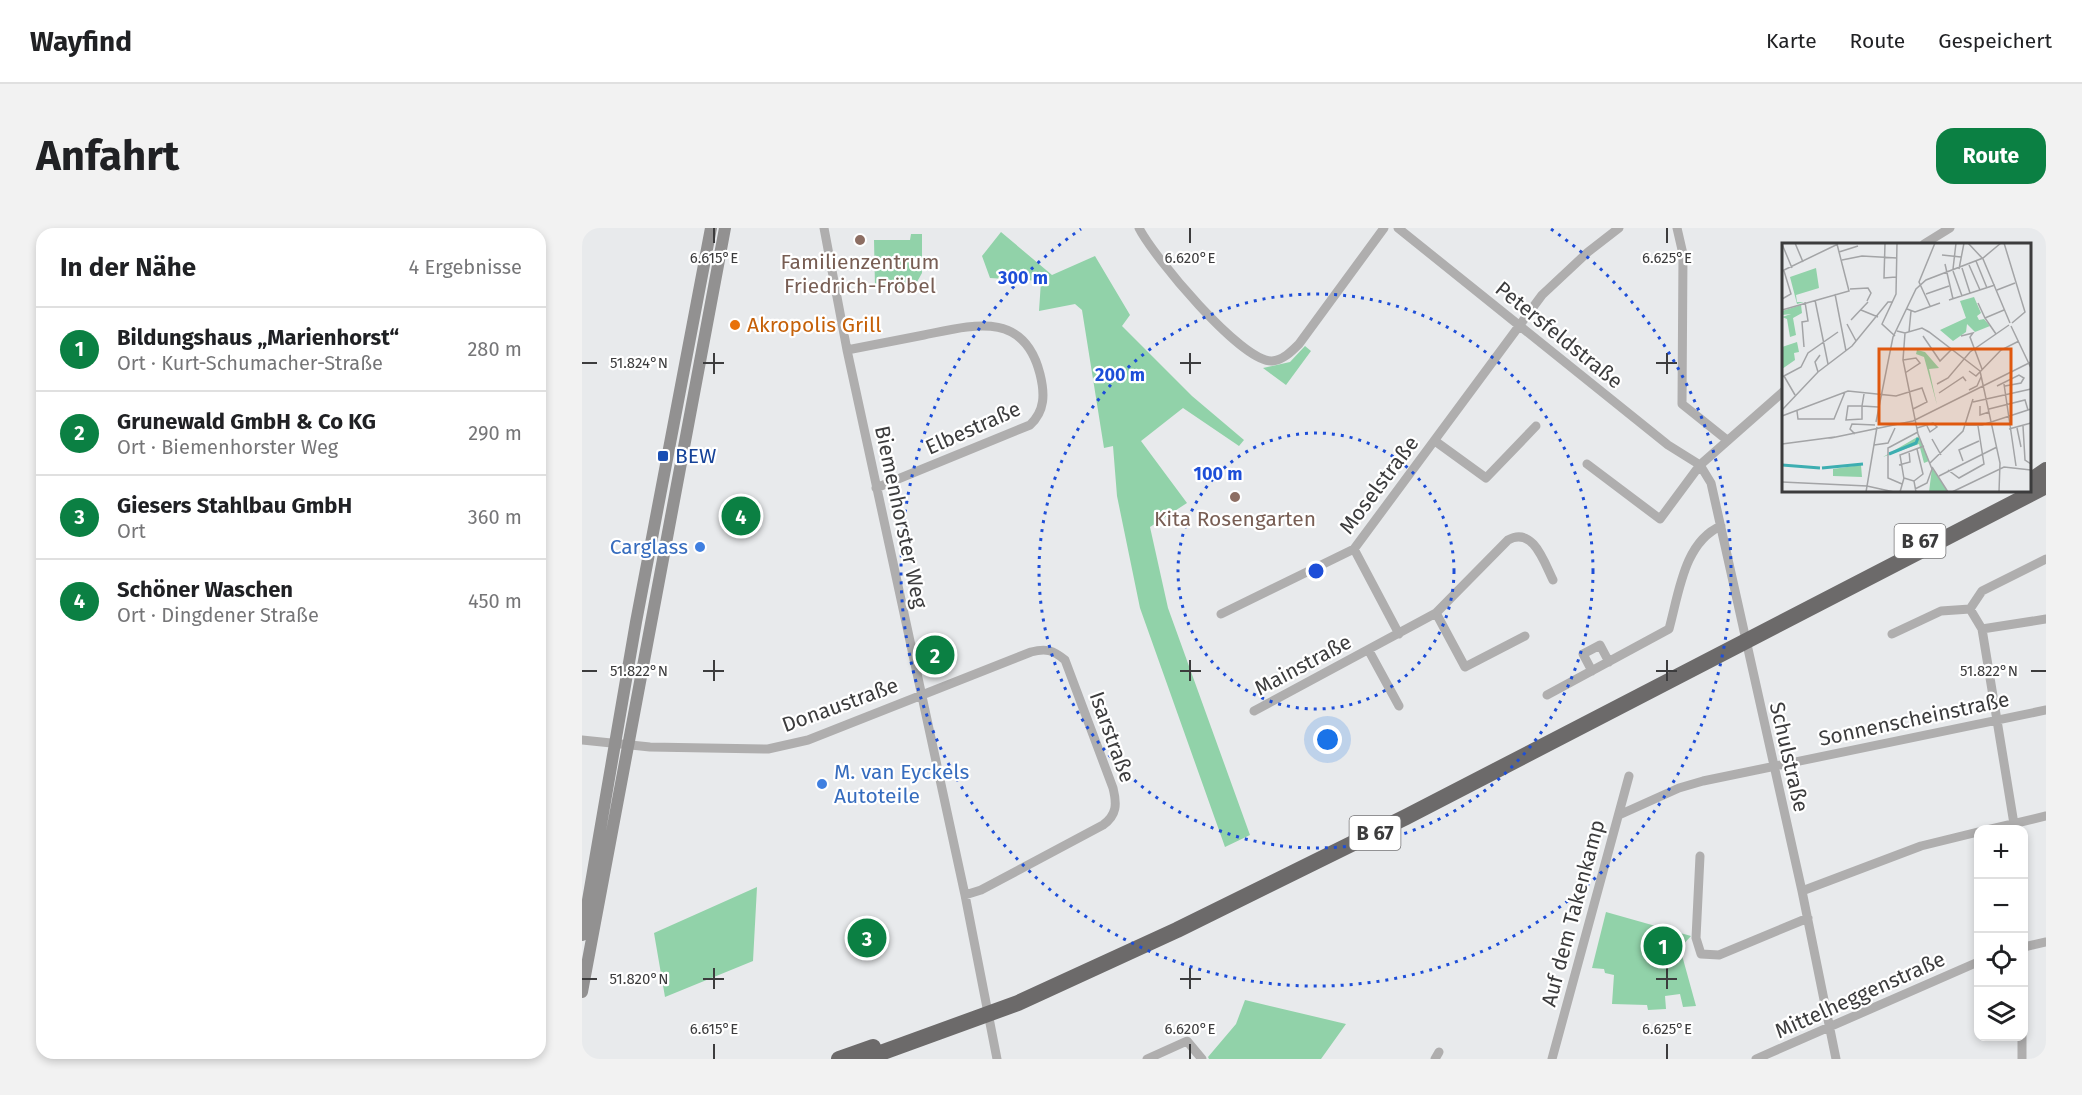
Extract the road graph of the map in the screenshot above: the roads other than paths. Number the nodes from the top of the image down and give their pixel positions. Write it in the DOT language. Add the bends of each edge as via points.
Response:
graph roads {
  1 [pos="711,228"];
  2 [pos="725,228"];
  3 [pos="824,228"];
  4 [pos="1139,228"];
  5 [pos="1384,228"];
  6 [pos="1398,228"];
  7 [pos="1619,228"];
  8 [pos="1677,228"];
  9 [pos="1950,228"];
  10 [pos="1926,243"];
  11 [pos="1519,325"];
  12 [pos="847,350"];
  13 [pos="1782,393"];
  14 [pos="1536,426"];
  15 [pos="1727,440"];
  16 [pos="1435,441"];
  17 [pos="1587,464"];
  18 [pos="1700,465"];
  19 [pos="2046,470"];
  20 [pos="2046,476"];
  21 [pos="2031,482"];
  22 [pos="2031,484"];
  23 [pos="2046,486"];
  24 [pos="876,488"];
  25 [pos="2031,488"];
  26 [pos="2031,490"];
  27 [pos="2046,491"];
  28 [pos="2016,492"];
  29 [pos="1721,526"];
  30 [pos="1354,549"];
  31 [pos="649,558"];
  32 [pos="2046,558"];
  33 [pos="1553,580"];
  34 [pos="1970,609"];
  35 [pos="1436,613"];
  36 [pos="1221,614"];
  37 [pos="2046,619"];
  38 [pos="1982,629"];
  39 [pos="1399,634"];
  40 [pos="1892,634"];
  41 [pos="1525,636"];
  42 [pos="647,637"];
  43 [pos="1369,651"];
  44 [pos="1609,662"];
  45 [pos="1592,671"];
  46 [pos="1546,695"];
  47 [pos="921,696"];
  48 [pos="1398,706"];
  49 [pos="2046,710"];
  50 [pos="1254,711"];
  51 [pos="1999,720"];
  52 [pos="582,740"];
  53 [pos="614,744"];
  54 [pos="627,746"];
  55 [pos="1773,766"];
  56 [pos="1629,776"];
  57 [pos="1619,815"];
  58 [pos="2046,816"];
  59 [pos="2015,825"];
  60 [pos="2018,825"];
  61 [pos="1974,833"];
  62 [pos="1700,856"];
  63 [pos="1802,891"];
  64 [pos="965,895"];
  65 [pos="1808,918"];
  66 [pos="582,935"];
  67 [pos="2046,942"];
  68 [pos="2028,946"];
  69 [pos="1974,965"];
  70 [pos="582,992"];
  71 [pos="957,1022"];
  72 [pos="1829,1028"];
  73 [pos="2022,1041"];
  74 [pos="839,1059"];
  75 [pos="864,1059"];
  76 [pos="997,1059"];
  77 [pos="1147,1059"];
  78 [pos="1202,1059"];
  79 [pos="1552,1059"];
  80 [pos="1756,1059"];
  81 [pos="1836,1059"];
  82 [pos="2022,1059"];
  1 -- 31 [label="main road"];
  2 -- 42 [label="main road"];
  3 -- 12 [label="street, Biemenhorster Weg"];
  4 -- 5 [label="street" via="1154,254 1206,312 1254,355 1272,361 1290,354 1299,344"];
  6 -- 11 [label="street, Petersfeldstraße"];
  7 -- 11 [label="street, Moselstraße" via="1558,279"];
  8 -- 15 [label="street" via="1683,254 1682,404"];
  9 -- 10 [label="street"];
  11 -- 16 [label="street, Moselstraße"];
  11 -- 18 [label="street, Petersfeldstraße" via="1668,445"];
  12 -- 24 [label="street, Biemenhorster Weg"];
  12 -- 24 [label="street, Elbestraße" via="970,326 996,325 1015,333 1027,346 1042,382 1043,406 1030,425"];
  13 -- 15 [label="street"];
  14 -- 16 [label="street, Moselstraße" via="1486,478"];
  15 -- 18 [label="street"];
  16 -- 30 [label="street, Moselstraße"];
  17 -- 18 [label="street" via="1660,519"];
  18 -- 29 [label="street, Schulstraße" via="1711,483"];
  19 -- 21 [label="highway, B 67"];
  20 -- 22 [label="highway, B 67"];
  23 -- 25 [label="highway, B 67"];
  24 -- 47 [label="street, Biemenhorster Weg"];
  26 -- 27 [label="highway, B 67"];
  28 -- 71 [label="highway, B 67" via="1766,627 1401,811 1017,998"];
  29 -- 44 [label="street" via="1708,532 1690,558 1669,629"];
  29 -- 55 [label="street, Schulstraße"];
  30 -- 36 [label="street, Moselstraße"];
  30 -- 39 [label="street"];
  31 -- 42 [label="main road" via="656,562 657,569"];
  31 -- 53 [label="main road"];
  32 -- 34 [label="street" via="1982,591"];
  33 -- 35 [label="street, Mainstraße" via="1533,542 1516,535"];
  34 -- 38 [label="street"];
  34 -- 40 [label="street" via="1941,611"];
  35 -- 39 [label="street, Mainstraße"];
  35 -- 41 [label="street" via="1465,667"];
  37 -- 38 [label="street"];
  38 -- 51 [label="street"];
  39 -- 43 [label="street, Mainstraße"];
  42 -- 54 [label="main road"];
  43 -- 48 [label="street, Mainstraße"];
  43 -- 50 [label="street, Mainstraße"];
  44 -- 45 [label="street"];
  44 -- 45 [label="street" via="1600,645 1583,654"];
  45 -- 46 [label="street"];
  47 -- 54 [label="street, Donaustraße" via="808,740 768,749"];
  47 -- 64 [label="street, Biemenhorster Weg"];
  47 -- 64 [label="street, Isarstraße" via="1031,651 1044,648 1056,652 1065,660 1116,799 1116,810 1103,825"];
  49 -- 51 [label="street, Sonnenscheinstraße"];
  51 -- 55 [label="street, Sonnenscheinstraße"];
  51 -- 59 [label="street"];
  52 -- 53 [label="street, Donaustraße"];
  53 -- 54 [label="street, Donaustraße"];
  53 -- 66 [label="main road"];
  54 -- 70 [label="main road"];
  55 -- 57 [label="street, Sonnenscheinstraße" via="1678,788"];
  55 -- 63 [label="street, Schulstraße"];
  56 -- 57 [label="street, Auf dem Takenkamp"];
  57 -- 79 [label="street, Auf dem Takenkamp"];
  58 -- 60 [label="street"];
  61 -- 63 [label="street" via="1912,849"];
  62 -- 65 [label="street" via="1696,938 1701,954 1719,955"];
  63 -- 65 [label="street, Schulstraße"];
  64 -- 76 [label="street, Biemenhorster Weg"];
  65 -- 72 [label="street, Schulstraße"];
  67 -- 68 [label="street"];
  69 -- 72 [label="street, Mittelheggenstraße"];
  71 -- 74 [label="highway, B 67"];
  71 -- 75 [label="highway, B 67"];
  72 -- 80 [label="street, Mittelheggenstraße"];
  72 -- 81 [label="street, Schulstraße"];
  73 -- 82 [label="street"];
  77 -- 78 [label="street" via="1186,1041"];
}
